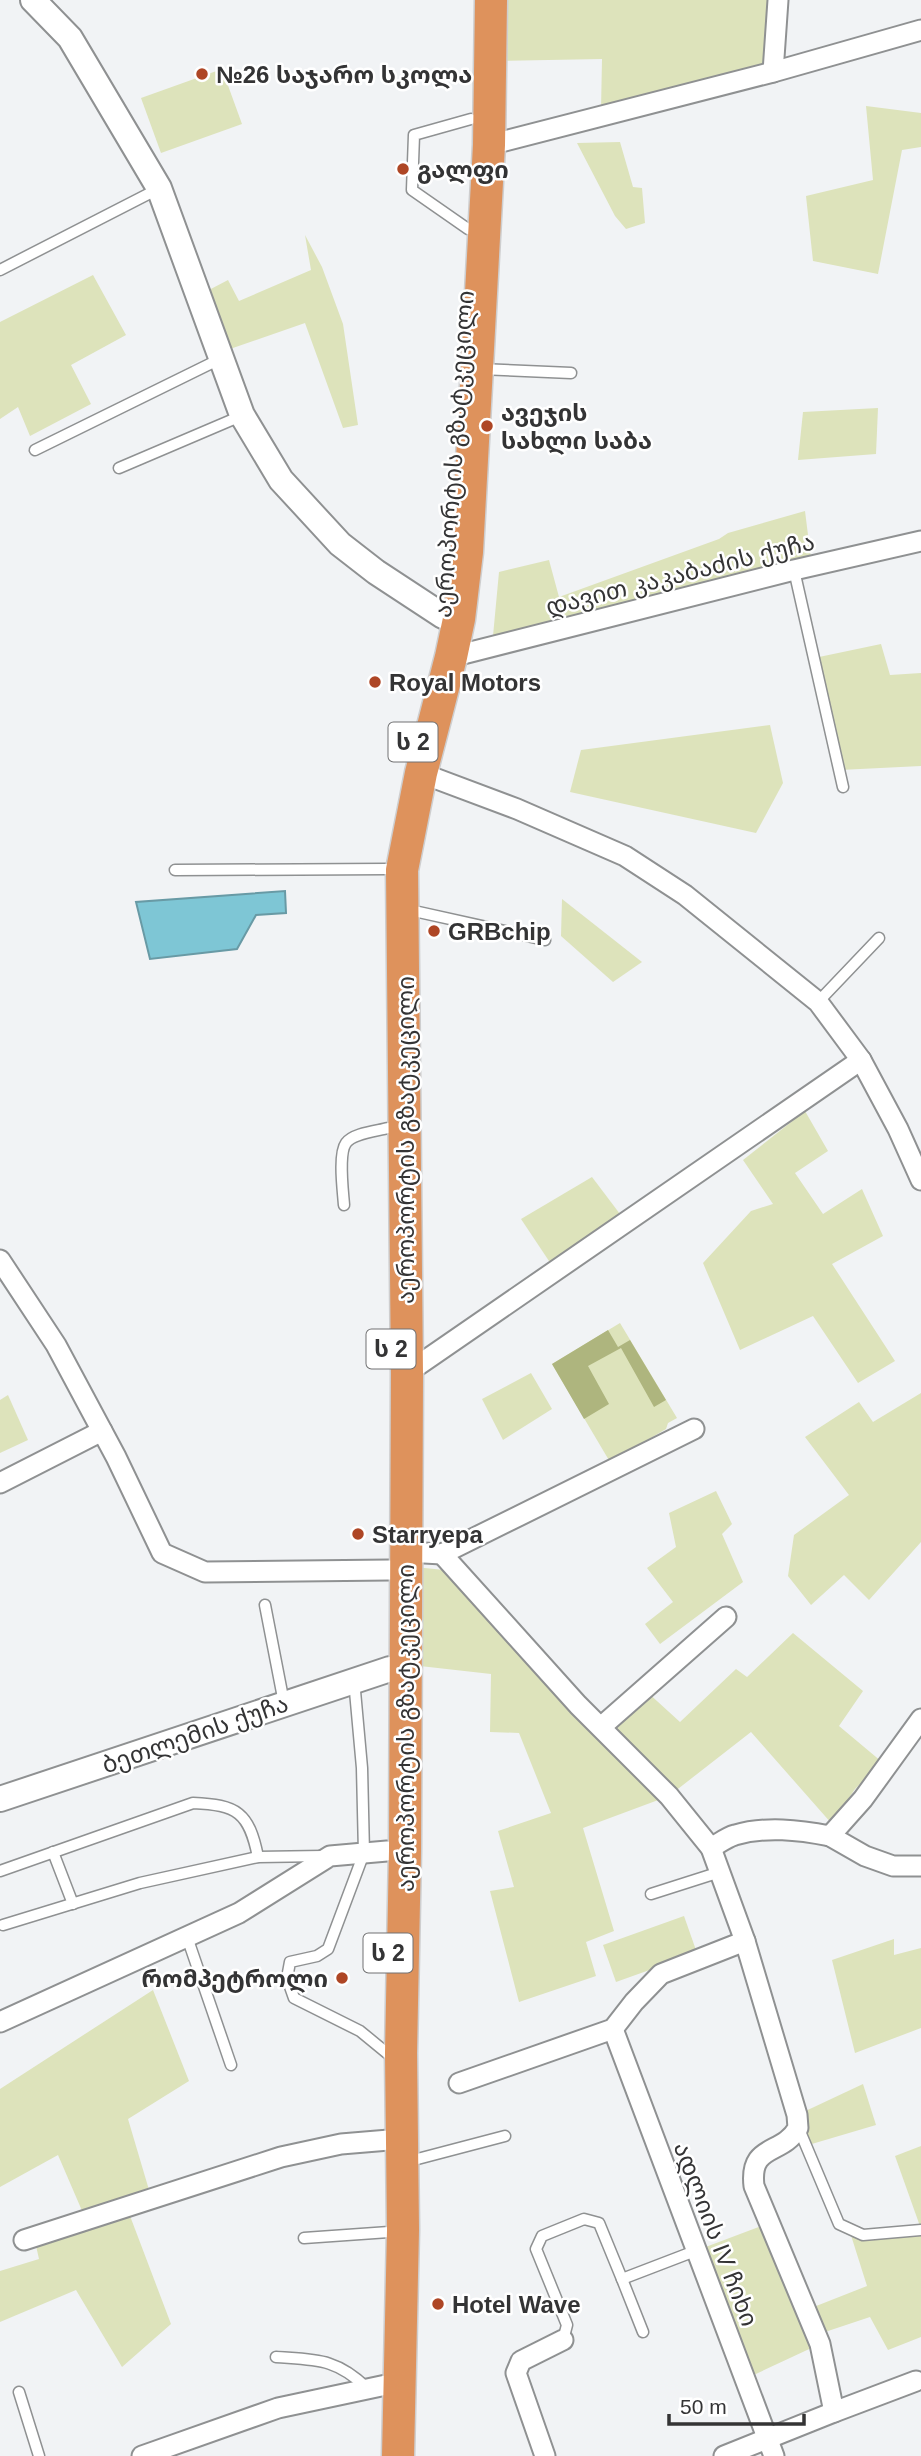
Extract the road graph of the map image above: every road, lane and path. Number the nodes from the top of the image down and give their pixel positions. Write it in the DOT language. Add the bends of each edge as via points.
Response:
graph roads {
  1 [pos="33,0"];
  2 [pos="475,0"];
  3 [pos="491,0"];
  4 [pos="778,0"];
  5 [pos="921,30"];
  6 [pos="773,72"];
  7 [pos="471,119"];
  8 [pos="489,145"];
  9 [pos="159,188"];
  10 [pos="468,229"];
  11 [pos="0,270"];
  12 [pos="221,358"];
  13 [pos="477,369"];
  14 [pos="571,373"];
  15 [pos="242,415"];
  16 [pos="35,450"];
  17 [pos="119,468"];
  18 [pos="921,541"];
  19 [pos="794,570"];
  20 [pos="443,616"];
  21 [pos="451,657"];
  22 [pos="421,774"];
  23 [pos="843,788"];
  24 [pos="387,869"];
  25 [pos="175,870"];
  26 [pos="403,908"];
  27 [pos="879,938"];
  28 [pos="545,940"];
  29 [pos="818,1002"];
  30 [pos="861,1060"];
  31 [pos="388,1128"];
  32 [pos="913,1142"];
  33 [pos="921,1180"];
  34 [pos="344,1205"];
  35 [pos="0,1260"];
  36 [pos="407,1373"];
  37 [pos="694,1429"];
  38 [pos="102,1431"];
  39 [pos="0,1483"];
  40 [pos="442,1554"];
  41 [pos="398,1561"];
  42 [pos="265,1605"];
  43 [pos="726,1617"];
  44 [pos="390,1669"];
  45 [pos="354,1680"];
  46 [pos="284,1704"];
  47 [pos="921,1719"];
  48 [pos="601,1727"];
  49 [pos="0,1799"];
  50 [pos="830,1836"];
  51 [pos="710,1848"];
  52 [pos="53,1852"];
  53 [pos="376,1852"];
  54 [pos="330,1856"];
  55 [pos="258,1857"];
  56 [pos="921,1866"];
  57 [pos="0,1871"];
  58 [pos="720,1872"];
  59 [pos="651,1894"];
  60 [pos="72,1904"];
  61 [pos="3,1925"];
  62 [pos="187,1937"];
  63 [pos="745,1941"];
  64 [pos="0,2022"];
  65 [pos="613,2029"];
  66 [pos="388,2054"];
  67 [pos="231,2065"];
  68 [pos="459,2083"];
  69 [pos="798,2128"];
  70 [pos="505,2136"];
  71 [pos="395,2152"];
  72 [pos="921,2230"];
  73 [pos="389,2232"];
  74 [pos="304,2238"];
  75 [pos="24,2240"];
  76 [pos="695,2250"];
  77 [pos="622,2279"];
  78 [pos="643,2332"];
  79 [pos="563,2340"];
  80 [pos="276,2357"];
  81 [pos="916,2381"];
  82 [pos="377,2387"];
  83 [pos="19,2392"];
  84 [pos="834,2412"];
  85 [pos="771,2447"];
  86 [pos="39,2456"];
  87 [pos="142,2456"];
  88 [pos="383,2456"];
  89 [pos="398,2456"];
  90 [pos="545,2456"];
  91 [pos="724,2456"];
  1 -- 9 [label="street" via="70,38"];
  2 -- 7 [label="highway, აეროპორტის გზატკეცილი / ს 2"];
  3 -- 8 [label="highway, აეროპორტის გზატკეცილი / ს 2"];
  4 -- 6 [label="street"];
  5 -- 6 [label="street"];
  6 -- 8 [label="street"];
  7 -- 10 [label="highway, აეროპორტის გზატკეცილი / ს 2"];
  7 -- 10 [label="lane" via="414,135 412,190"];
  8 -- 13 [label="highway, აეროპორტის გზატკეცილი / ს 2"];
  9 -- 11 [label="lane"];
  9 -- 12 [label="street"];
  10 -- 20 [label="highway, აეროპორტის გზატკეცილი / ს 2" via="451,547"];
  12 -- 15 [label="street"];
  12 -- 16 [label="lane"];
  13 -- 14 [label="lane"];
  13 -- 21 [label="highway, აეროპორტის გზატკეცილი / ს 2" via="467,552"];
  15 -- 17 [label="lane"];
  15 -- 20 [label="street" via="281,480 340,544"];
  18 -- 19 [label="street, დავით კაკაბაძის ქუჩა"];
  19 -- 21 [label="street, დავით კაკაბაძის ქუჩა"];
  19 -- 23 [label="lane"];
  20 -- 24 [label="highway, აეროპორტის გზატკეცილი / ს 2"];
  21 -- 22 [label="highway, აეროპორტის გზატკეცილი / ს 2"];
  22 -- 26 [label="highway, აეროპორტის გზატკეცილი / ს 2" via="402,870"];
  22 -- 29 [label="street" via="625,856 685,895"];
  24 -- 25 [label="lane"];
  24 -- 31 [label="highway, აეროპორტის გზატკეცილი / ს 2"];
  26 -- 28 [label="lane"];
  26 -- 36 [label="highway, აეროპორტის გზატკეცილი / ს 2"];
  27 -- 29 [label="lane"];
  29 -- 30 [label="street"];
  30 -- 32 [label="street"];
  30 -- 36 [label="street"];
  31 -- 34 [label="lane" via="345,1143"];
  31 -- 41 [label="highway, აეროპორტის გზატკეცილი / ს 2"];
  32 -- 33 [label="street"];
  35 -- 38 [label="street" via="56,1345"];
  36 -- 41 [label="highway, აეროპორტის გზატკეცილი / ს 2"];
  37 -- 40 [label="street"];
  38 -- 39 [label="street"];
  38 -- 41 [label="street" via="162,1553 205,1572"];
  40 -- 41 [label="street"];
  40 -- 48 [label="street"];
  41 -- 44 [label="highway, აეროპორტის გზატკეცილი / ს 2"];
  41 -- 71 [label="highway, აეროპორტის გზატკეცილი / ს 2"];
  42 -- 46 [label="lane"];
  43 -- 48 [label="street"];
  44 -- 45 [label="street, ბეთლემის ქუჩა"];
  44 -- 53 [label="highway, აეროპორტის გზატკეცილი / ს 2"];
  45 -- 46 [label="street, ბეთლემის ქუჩა"];
  45 -- 53 [label="lane"];
  46 -- 49 [label="street, ბეთლემის ქუჩა"];
  47 -- 50 [label="street"];
  48 -- 51 [label="street" via="669,1796"];
  50 -- 51 [label="street" via="763,1830 733,1835"];
  50 -- 56 [label="street" via="893,1866"];
  51 -- 58 [label="street"];
  52 -- 55 [label="lane" via="193,1803 220,1804 238,1811 254,1837"];
  52 -- 57 [label="lane"];
  52 -- 60 [label="lane"];
  53 -- 54 [label="street"];
  53 -- 66 [label="highway, აეროპორტის გზატკეცილი / ს 2"];
  53 -- 66 [label="lane" via="328,1949 290,1962 287,1978 294,1998 360,2031"];
  54 -- 55 [label="lane"];
  54 -- 62 [label="street" via="239,1913"];
  55 -- 60 [label="lane" via="140,1883"];
  58 -- 59 [label="lane"];
  58 -- 63 [label="street"];
  60 -- 61 [label="lane"];
  62 -- 64 [label="street"];
  62 -- 67 [label="lane"];
  63 -- 65 [label="street" via="661,1974"];
  63 -- 69 [label="street"];
  65 -- 68 [label="street"];
  65 -- 76 [label="street, ადლიის IV ჩიხი"];
  66 -- 71 [label="highway, აეროპორტის გზატკეცილი / ს 2"];
  69 -- 72 [label="lane" via="839,2224 863,2235"];
  69 -- 84 [label="street" via="786,2143 764,2153 752,2171 754,2186 820,2344"];
  70 -- 71 [label="lane"];
  71 -- 73 [label="highway, აეროპორტის გზატკეცილი / ს 2"];
  71 -- 75 [label="street" via="341,2144 281,2157"];
  71 -- 89 [label="highway, აეროპორტის გზატკეცილი / ს 2" via="404,2230"];
  73 -- 74 [label="lane"];
  73 -- 82 [label="highway, აეროპორტის გზატკეცილი / ს 2"];
  76 -- 77 [label="lane"];
  76 -- 85 [label="street, ადლიის IV ჩიხი"];
  77 -- 78 [label="lane"];
  77 -- 79 [label="lane" via="599,2223 584,2219 542,2235 536,2249 567,2325"];
  79 -- 90 [label="street" via="521,2361 516,2373"];
  80 -- 82 [label="lane" via="326,2361"];
  81 -- 84 [label="street"];
  82 -- 87 [label="street" via="278,2408"];
  82 -- 88 [label="highway, აეროპორტის გზატკეცილი / ს 2"];
  83 -- 86 [label="lane"];
  84 -- 85 [label="street"];
  85 -- 91 [label="street"];
}
